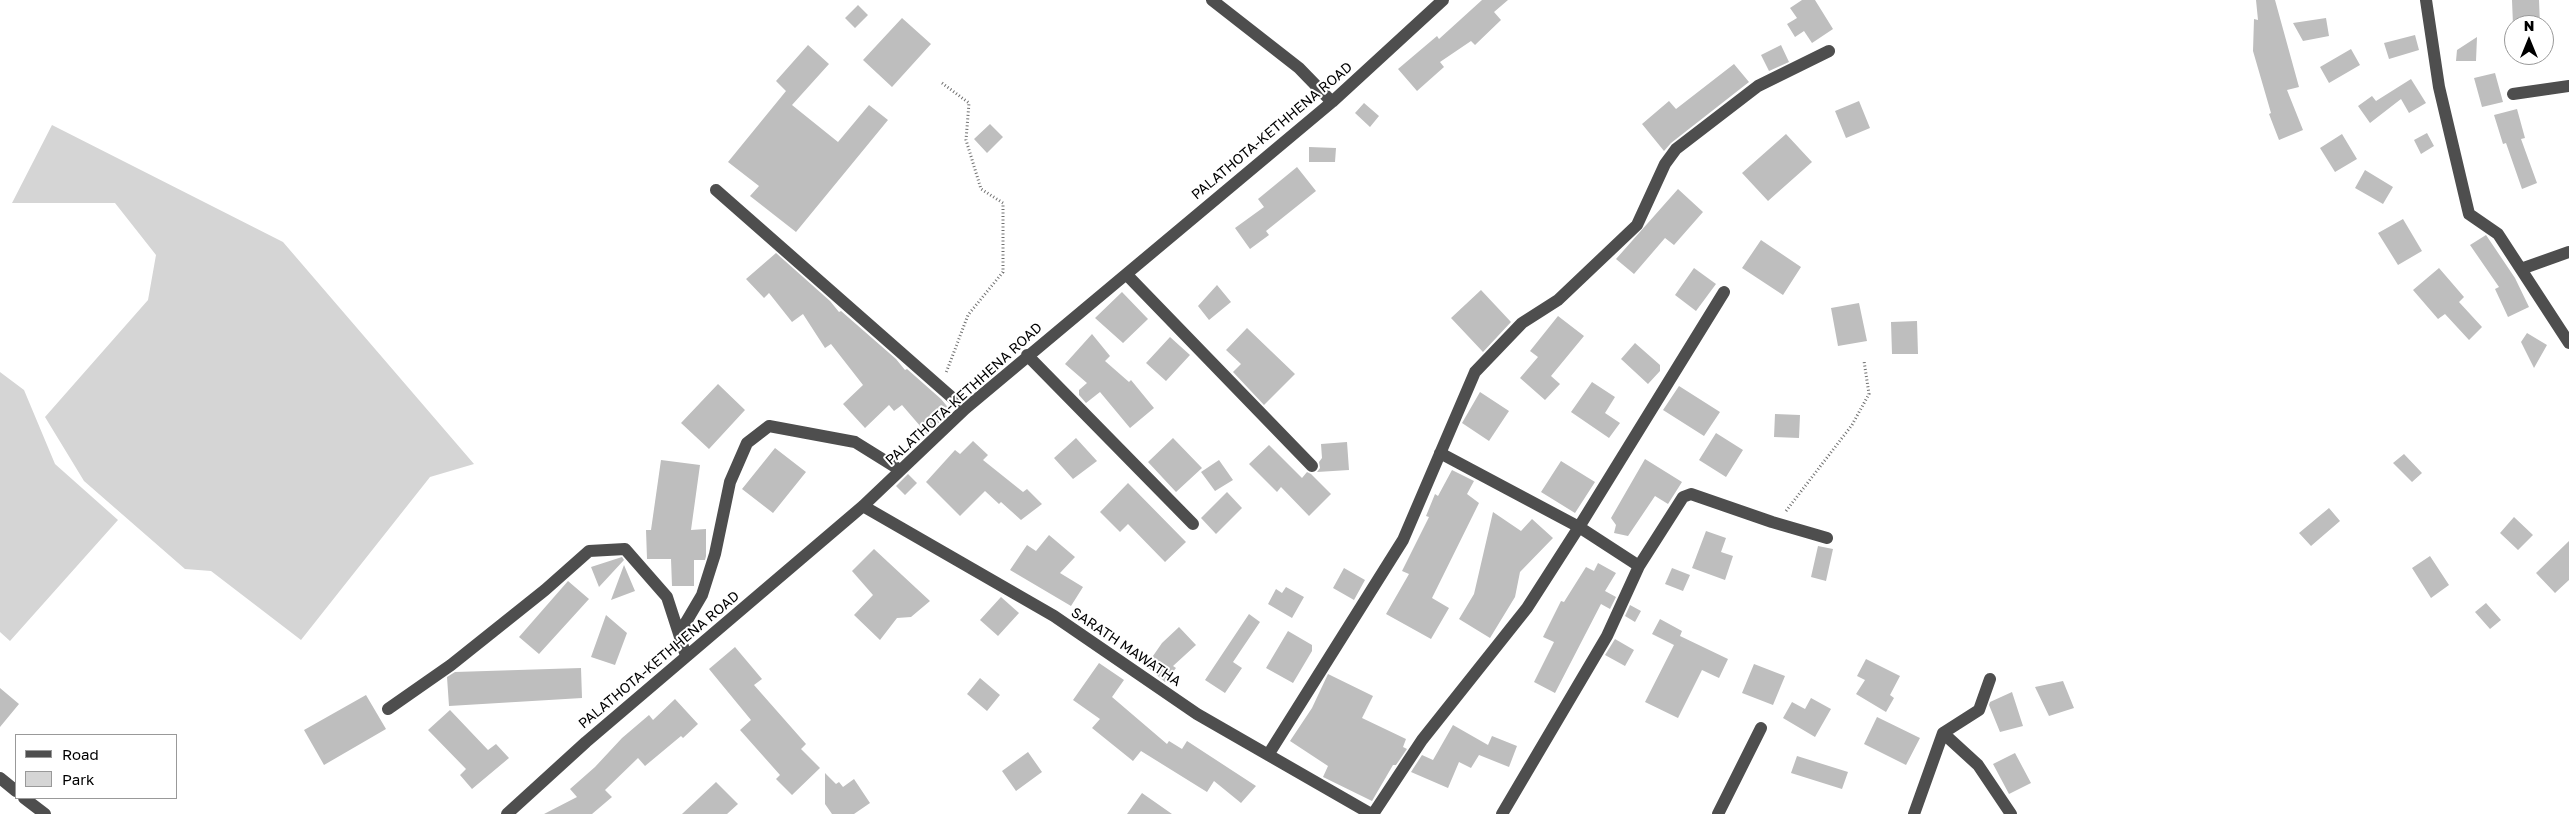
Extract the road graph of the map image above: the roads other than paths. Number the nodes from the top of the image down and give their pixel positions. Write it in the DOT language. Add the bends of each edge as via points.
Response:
graph roads {
  1 [pos="1212,0"];
  2 [pos="1443,0"];
  3 [pos="2426,0"];
  4 [pos="1829,51"];
  5 [pos="2569,86"];
  6 [pos="2513,94"];
  7 [pos="1332,102"];
  8 [pos="716,190"];
  9 [pos="2569,252"];
  10 [pos="2520,269"];
  11 [pos="1126,275"];
  12 [pos="1724,292"];
  13 [pos="2569,342"];
  14 [pos="1027,356"];
  15 [pos="965,409"];
  16 [pos="1440,453"];
  17 [pos="1312,466"];
  18 [pos="900,470"];
  19 [pos="862,506"];
  20 [pos="1193,524"];
  21 [pos="1579,527"];
  22 [pos="1828,538"];
  23 [pos="1639,566"];
  24 [pos="680,634"];
  25 [pos="686,656"];
  26 [pos="1990,679"];
  27 [pos="388,708"];
  28 [pos="1761,728"];
  29 [pos="1943,733"];
  30 [pos="1268,755"];
  31 [pos="0,778"];
  32 [pos="15,790"];
  33 [pos="25,799"];
  34 [pos="45,814"];
  35 [pos="507,814"];
  36 [pos="1372,814"];
  37 [pos="1502,814"];
  38 [pos="1718,814"];
  39 [pos="1914,814"];
  40 [pos="2011,814"];
  1 -- 7 [label="street" via="1299,68"];
  2 -- 7 [label="street, PALATHOTA-KETHHENA ROAD"];
  3 -- 10 [label="street" via="2439,87 2468,214 2498,234"];
  4 -- 16 [label="street" via="1758,86 1676,149 1665,164 1637,225 1558,300 1522,323 1475,372"];
  5 -- 6 [label="street"];
  7 -- 11 [label="street, PALATHOTA-KETHHENA ROAD"];
  8 -- 15 [label="street"];
  9 -- 10 [label="street"];
  10 -- 13 [label="street"];
  11 -- 14 [label="street, PALATHOTA-KETHHENA ROAD"];
  11 -- 17 [label="street"];
  12 -- 21 [label="street"];
  14 -- 15 [label="street, PALATHOTA-KETHHENA ROAD"];
  14 -- 20 [label="street"];
  15 -- 18 [label="street, PALATHOTA-KETHHENA ROAD"];
  16 -- 21 [label="street"];
  16 -- 30 [label="street" via="1403,540"];
  18 -- 19 [label="street, PALATHOTA-KETHHENA ROAD"];
  18 -- 24 [label="street" via="855,442 769,426 747,443 743,451 730,482 715,554 702,595"];
  19 -- 25 [label="street, PALATHOTA-KETHHENA ROAD"];
  19 -- 30 [label="street, SARATH MAWATHA" via="1054,616 1197,714"];
  21 -- 23 [label="street"];
  21 -- 36 [label="street" via="1527,608 1422,740"];
  22 -- 23 [label="street" via="1691,494 1683,498"];
  23 -- 37 [label="street" via="1607,636"];
  24 -- 25 [label="street"];
  24 -- 27 [label="street" via="667,597 625,549 589,551 458,659"];
  25 -- 35 [label="street, PALATHOTA-KETHHENA ROAD"];
  26 -- 29 [label="street" via="1979,710"];
  28 -- 38 [label="street"];
  29 -- 39 [label="street"];
  29 -- 40 [label="street" via="1978,765"];
  30 -- 36 [label="street, SARATH MAWATHA"];
  31 -- 32 [label="street"];
  33 -- 34 [label="street"];
}
